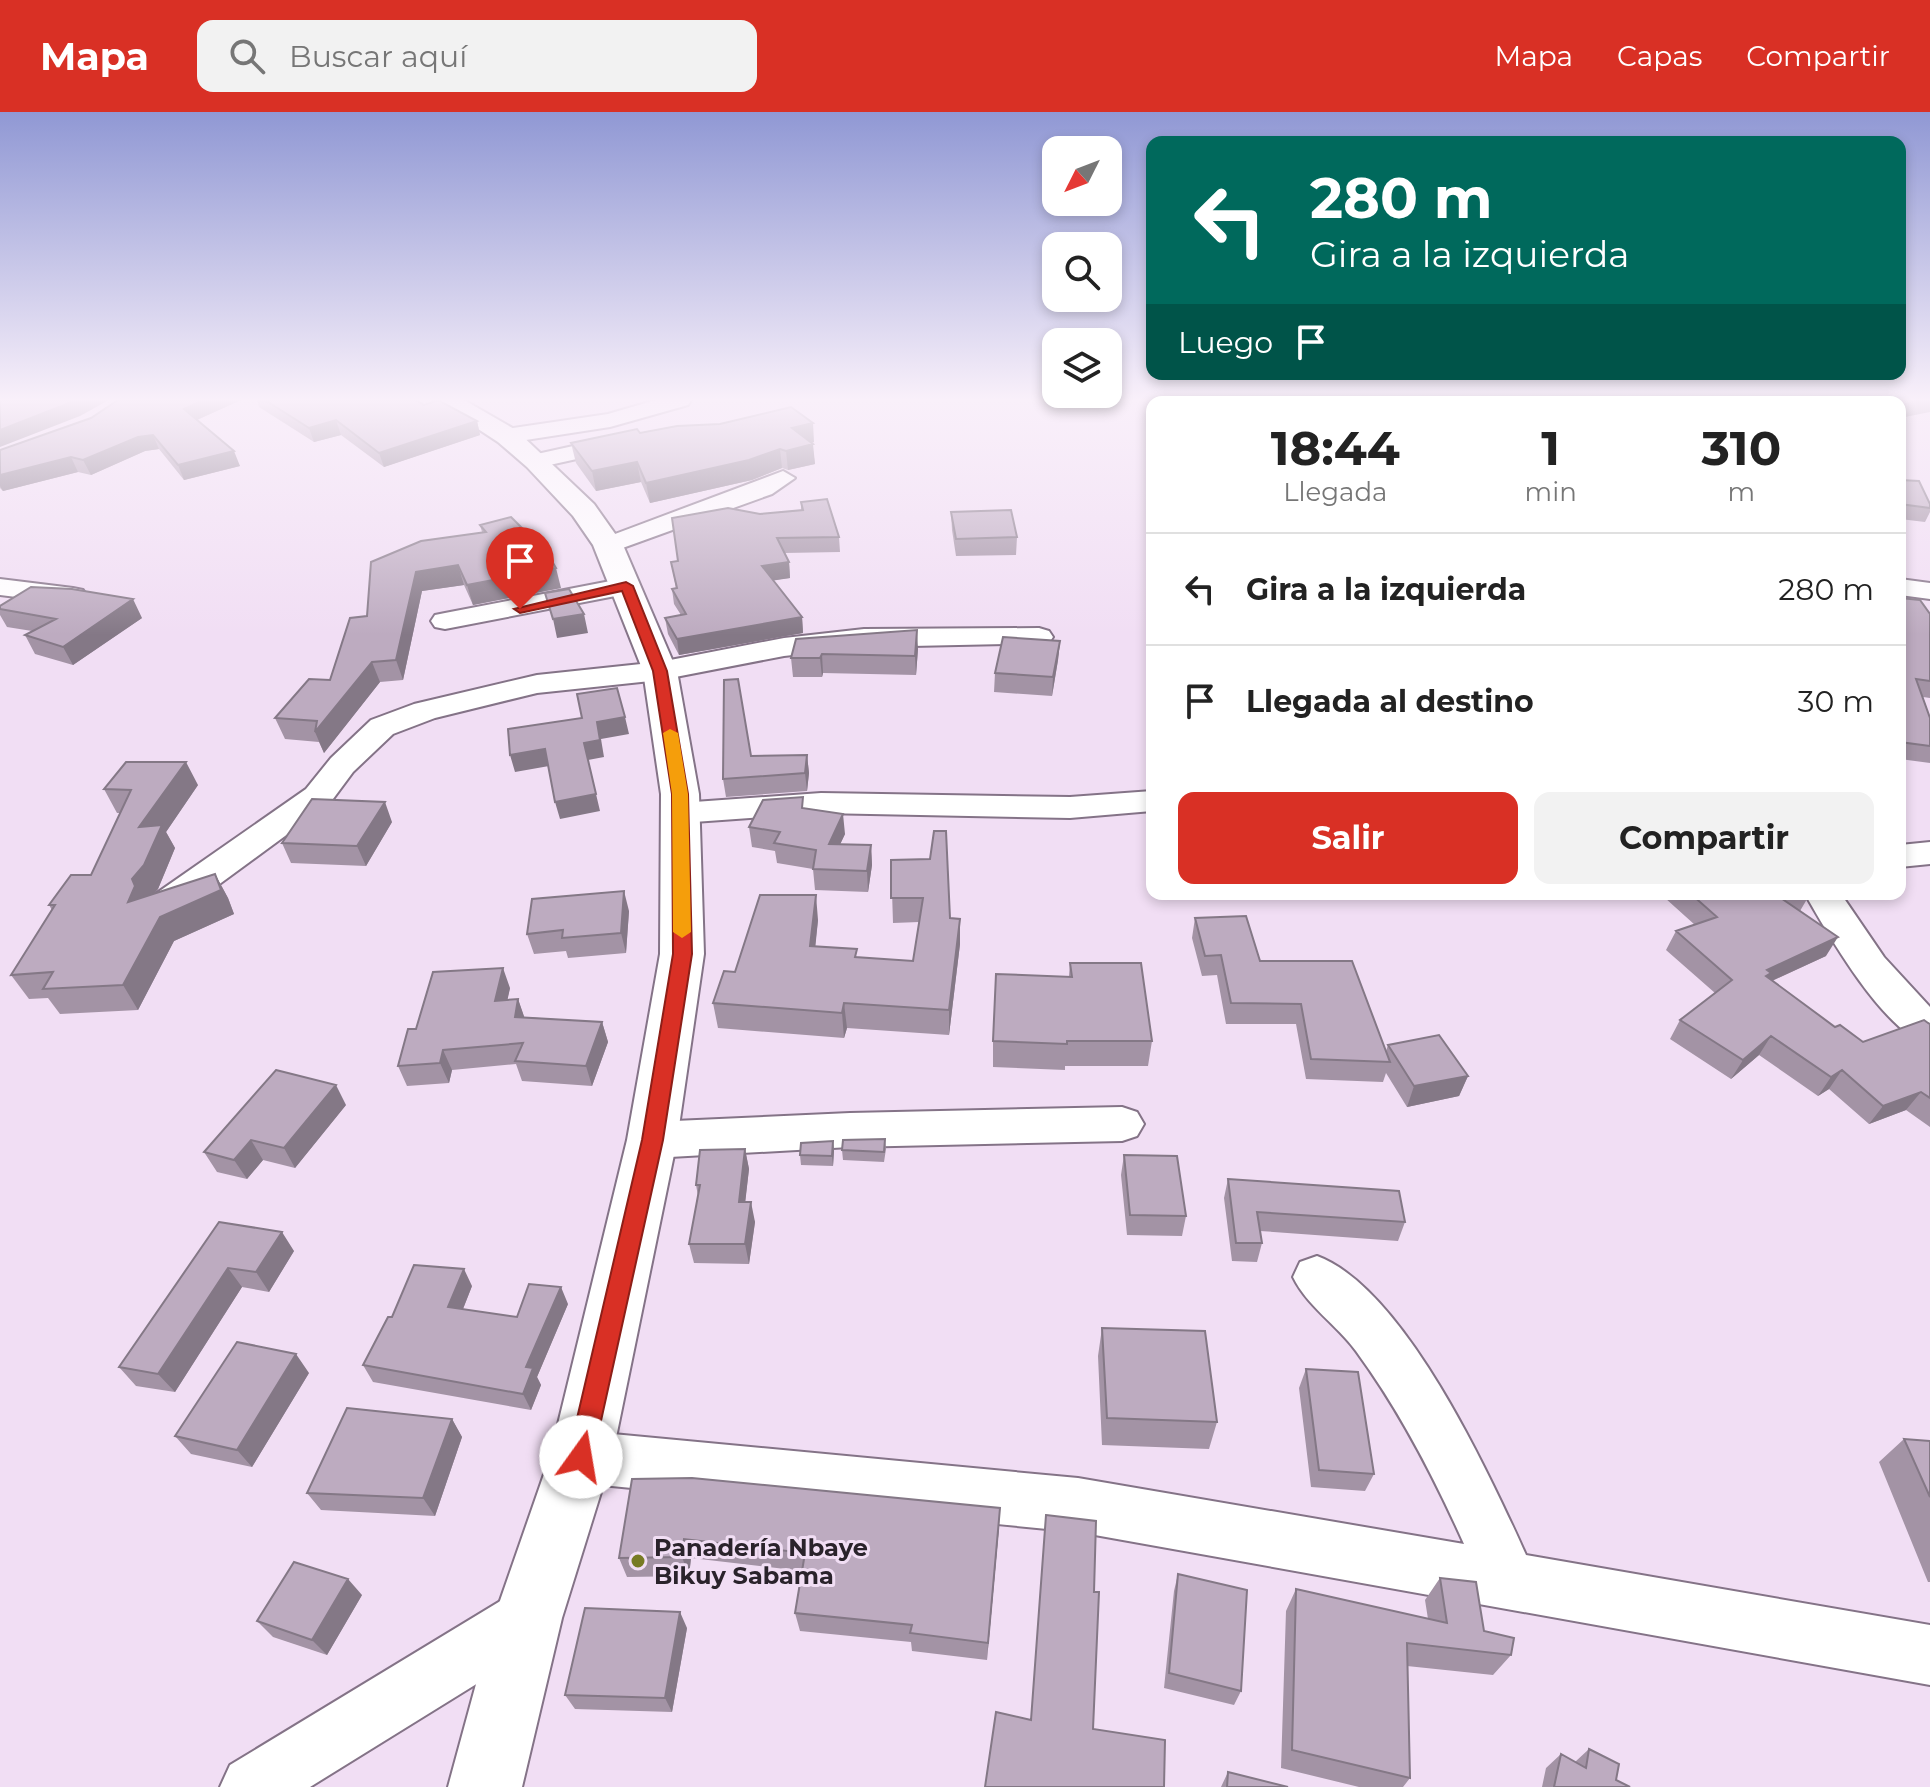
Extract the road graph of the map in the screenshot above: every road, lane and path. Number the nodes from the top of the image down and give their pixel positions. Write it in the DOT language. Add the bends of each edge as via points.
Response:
graph roads {
  1 [pos="552,478"];
  2 [pos="783,478"];
  3 [pos="617,566"];
  4 [pos="1906,588"];
  5 [pos="1930,591"];
  6 [pos="4,593"];
  7 [pos="92,596"];
  8 [pos="445,621"];
  9 [pos="1039,637"];
  10 [pos="660,671"];
  11 [pos="1146,802"];
  12 [pos="680,813"];
  13 [pos="1930,853"];
  14 [pos="1906,855"];
  15 [pos="1826,900"];
  16 [pos="167,904"];
  17 [pos="1930,1031"];
  18 [pos="1122,1124"];
  19 [pos="652,1140"];
  20 [pos="1317,1277"];
  21 [pos="581,1457"];
  22 [pos="1507,1579"];
  23 [pos="528,1618"];
  24 [pos="1930,1655"];
  25 [pos="252,1787"];
  26 [pos="485,1787"];
  1 -- 3 [label="main road" via="584,510"];
  2 -- 3 [label="street"];
  3 -- 8 [label="street" via="520,609"];
  3 -- 10 [label="main road"];
  4 -- 5 [label="street"];
  6 -- 7 [label="street"];
  9 -- 10 [label="street" via="864,638"];
  10 -- 12 [label="main road"];
  10 -- 16 [label="street" via="537,684 382,727 318,796"];
  11 -- 12 [label="street" via="1032,807 822,803"];
  12 -- 19 [label="main road" via="682,954"];
  13 -- 14 [label="street"];
  15 -- 17 [label="street" via="1900,1004"];
  18 -- 19 [label="street"];
  19 -- 21 [label="main road"];
  20 -- 22 [label="street" via="1371,1332 1424,1408 1466,1483"];
  21 -- 22 [label="street" via="1078,1505"];
  21 -- 23 [label="main road"];
  22 -- 24 [label="street"];
  23 -- 25 [label="street"];
  23 -- 26 [label="main road"];
}
